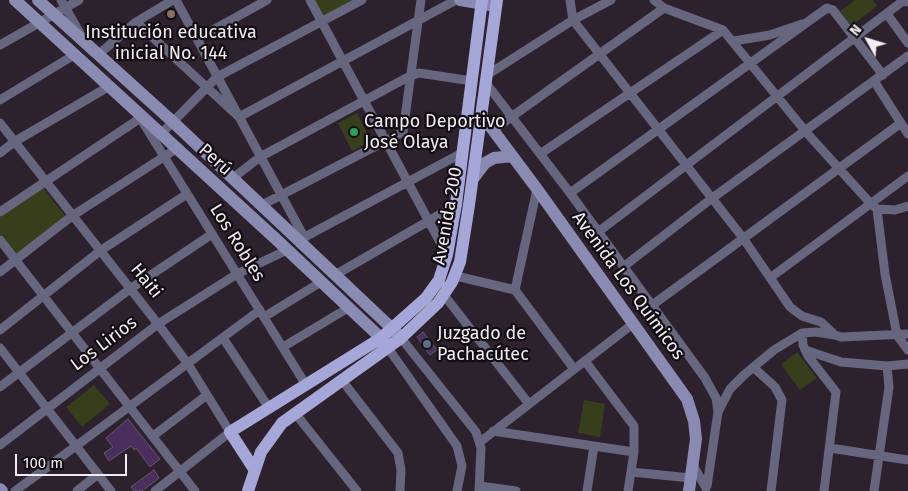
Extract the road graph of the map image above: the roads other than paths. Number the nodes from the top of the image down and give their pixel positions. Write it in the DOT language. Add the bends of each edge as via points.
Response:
graph roads {
  1 [pos="15,0"];
  2 [pos="38,0"];
  3 [pos="79,0"];
  4 [pos="174,0"];
  5 [pos="267,0"];
  6 [pos="310,0"];
  7 [pos="362,0"];
  8 [pos="421,0"];
  9 [pos="456,0"];
  10 [pos="460,0"];
  11 [pos="570,0"];
  12 [pos="611,0"];
  13 [pos="654,0"];
  14 [pos="482,2"];
  15 [pos="908,2"];
  16 [pos="497,3"];
  17 [pos="63,4"];
  18 [pos="664,8"];
  19 [pos="53,14"];
  20 [pos="887,14"];
  21 [pos="573,20"];
  22 [pos="418,21"];
  23 [pos="811,21"];
  24 [pos="38,22"];
  25 [pos="136,22"];
  26 [pos="321,22"];
  27 [pos="723,30"];
  28 [pos="854,38"];
  29 [pos="197,39"];
  30 [pos="734,41"];
  31 [pos="85,42"];
  32 [pos="908,42"];
  33 [pos="0,46"];
  34 [pos="599,54"];
  35 [pos="74,55"];
  36 [pos="98,55"];
  37 [pos="906,61"];
  38 [pos="343,62"];
  39 [pos="751,63"];
  40 [pos="883,75"];
  41 [pos="410,76"];
  42 [pos="217,77"];
  43 [pos="487,79"];
  44 [pos="472,81"];
  45 [pos="874,81"];
  46 [pos="108,86"];
  47 [pos="206,87"];
  48 [pos="629,94"];
  49 [pos="777,97"];
  50 [pos="0,100"];
  51 [pos="364,102"];
  52 [pos="511,116"];
  53 [pos="238,117"];
  54 [pos="141,118"];
  55 [pos="173,122"];
  56 [pos="481,122"];
  57 [pos="0,123"];
  58 [pos="901,123"];
  59 [pos="493,130"];
  60 [pos="657,130"];
  61 [pos="806,132"];
  62 [pos="161,134"];
  63 [pos="908,134"];
  64 [pos="386,141"];
  65 [pos="14,142"];
  66 [pos="176,149"];
  67 [pos="0,153"];
  68 [pos="462,153"];
  69 [pos="540,154"];
  70 [pos="512,156"];
  71 [pos="164,157"];
  72 [pos="260,157"];
  73 [pos="686,166"];
  74 [pos="221,167"];
  75 [pos="839,168"];
  76 [pos="908,176"];
  77 [pos="233,178"];
  78 [pos="473,179"];
  79 [pos="210,180"];
  80 [pos="45,182"];
  81 [pos="407,182"];
  82 [pos="537,189"];
  83 [pos="570,193"];
  84 [pos="187,194"];
  85 [pos="281,195"];
  86 [pos="711,199"];
  87 [pos="456,204"];
  88 [pos="469,205"];
  89 [pos="262,206"];
  90 [pos="908,206"];
  91 [pos="874,207"];
  92 [pos="0,212"];
  93 [pos="72,216"];
  94 [pos="428,220"];
  95 [pos="598,232"];
  96 [pos="212,234"];
  97 [pos="743,238"];
  98 [pos="301,239"];
  99 [pos="0,240"];
  100 [pos="287,250"];
  101 [pos="100,251"];
  102 [pos="448,255"];
  103 [pos="16,260"];
  104 [pos="624,268"];
  105 [pos="0,272"];
  106 [pos="237,274"];
  107 [pos="335,275"];
  108 [pos="456,276"];
  109 [pos="770,278"];
  110 [pos="321,282"];
  111 [pos="130,289"];
  112 [pos="515,290"];
  113 [pos="444,295"];
  114 [pos="44,296"];
  115 [pos="651,306"];
  116 [pos="348,308"];
  117 [pos="262,314"];
  118 [pos="634,323"];
  119 [pos="158,324"];
  120 [pos="0,330"];
  121 [pos="72,333"];
  122 [pos="397,333"];
  123 [pos="802,333"];
  124 [pos="897,334"];
  125 [pos="908,334"];
  126 [pos="835,335"];
  127 [pos="223,338"];
  128 [pos="384,343"];
  129 [pos="283,347"];
  130 [pos="0,348"];
  131 [pos="805,350"];
  132 [pos="908,350"];
  133 [pos="586,361"];
  134 [pos="188,364"];
  135 [pos="908,364"];
  136 [pos="887,366"];
  137 [pos="99,367"];
  138 [pos="753,367"];
  139 [pos="574,370"];
  140 [pos="18,373"];
  141 [pos="341,379"];
  142 [pos="306,385"];
  143 [pos="0,387"];
  144 [pos="207,396"];
  145 [pos="529,404"];
  146 [pos="130,407"];
  147 [pos="269,408"];
  148 [pos="46,409"];
  149 [pos="718,412"];
  150 [pos="294,413"];
  151 [pos="493,431"];
  152 [pos="230,432"];
  153 [pos="153,436"];
  154 [pos="480,442"];
  155 [pos="0,445"];
  156 [pos="594,446"];
  157 [pos="76,447"];
  158 [pos="830,448"];
  159 [pos="634,452"];
  160 [pos="879,456"];
  161 [pos="908,460"];
  162 [pos="693,465"];
  163 [pos="254,468"];
  164 [pos="180,472"];
  165 [pos="631,472"];
  166 [pos="98,474"];
  167 [pos="691,478"];
  168 [pos="480,488"];
  169 [pos="706,488"];
  170 [pos="15,491"];
  171 [pos="77,491"];
  172 [pos="111,491"];
  173 [pos="155,491"];
  174 [pos="195,491"];
  175 [pos="248,491"];
  176 [pos="357,491"];
  177 [pos="400,491"];
  178 [pos="457,491"];
  179 [pos="516,491"];
  180 [pos="587,491"];
  181 [pos="628,491"];
  182 [pos="689,491"];
  183 [pos="771,491"];
  184 [pos="824,491"];
  185 [pos="874,491"];
  1 -- 24 [label="main road, Perú"];
  2 -- 19 [label="main road, Perú"];
  3 -- 17 [label="street"];
  4 -- 25 [label="street"];
  4 -- 29 [label="street"];
  5 -- 29 [label="street"];
  6 -- 26 [label="street"];
  7 -- 26 [label="street"];
  8 -- 22 [label="street"];
  9 -- 22 [label="street"];
  10 -- 14 [label="main road"];
  11 -- 21 [label="street"];
  12 -- 21 [label="street"];
  13 -- 18 [label="street"];
  14 -- 16 [label="main road"];
  14 -- 44 [label="main road, Avenida 200"];
  15 -- 20 [label="street" via="903,1"];
  16 -- 43 [label="main road, Avenida 200"];
  17 -- 19 [label="street"];
  17 -- 31 [label="street"];
  18 -- 27 [label="street"];
  18 -- 34 [label="street"];
  19 -- 24 [label="street"];
  19 -- 31 [label="main road, Perú"];
  20 -- 28 [label="street"];
  20 -- 32 [label="street"];
  21 -- 34 [label="street"];
  21 -- 43 [label="street"];
  22 -- 38 [label="street"];
  22 -- 41 [label="street"];
  23 -- 28 [label="street" via="830,8"];
  23 -- 30 [label="street" via="770,35"];
  23 -- 39 [label="street"];
  24 -- 33 [label="street"];
  24 -- 35 [label="main road, Perú"];
  25 -- 36 [label="street"];
  25 -- 47 [label="street"];
  26 -- 38 [label="street"];
  26 -- 42 [label="street"];
  27 -- 30 [label="street"];
  27 -- 48 [label="street"];
  28 -- 40 [label="street"];
  28 -- 49 [label="street"];
  29 -- 42 [label="street"];
  30 -- 39 [label="street"];
  31 -- 36 [label="main road, Perú"];
  34 -- 48 [label="street"];
  34 -- 52 [label="street"];
  35 -- 46 [label="main road, Perú"];
  35 -- 50 [label="street"];
  36 -- 55 [label="main road, Perú"];
  37 -- 40 [label="street"];
  38 -- 51 [label="street"];
  38 -- 53 [label="street"];
  39 -- 49 [label="street"];
  39 -- 60 [label="street"];
  40 -- 45 [label="street"];
  41 -- 44 [label="street" via="418,73"];
  41 -- 51 [label="street"];
  41 -- 64 [label="street" via="403,132"];
  42 -- 47 [label="street"];
  42 -- 53 [label="street"];
  43 -- 52 [label="street"];
  43 -- 56 [label="main road, Avenida 200"];
  44 -- 68 [label="main road, Avenida 200"];
  45 -- 58 [label="street"];
  45 -- 61 [label="street"];
  46 -- 54 [label="main road, Perú"];
  46 -- 65 [label="street"];
  47 -- 53 [label="street"];
  47 -- 55 [label="street"];
  48 -- 60 [label="street"];
  48 -- 69 [label="street"];
  49 -- 61 [label="street"];
  49 -- 73 [label="street"];
  51 -- 64 [label="street"];
  51 -- 72 [label="street"];
  52 -- 59 [label="street"];
  52 -- 69 [label="street"];
  53 -- 72 [label="street"];
  54 -- 62 [label="main road, Perú"];
  54 -- 71 [label="street, Los Robles"];
  54 -- 80 [label="street"];
  55 -- 62 [label="street"];
  55 -- 74 [label="main road, Perú"];
  56 -- 59 [label="main road, Avenida Los Químicos"];
  56 -- 78 [label="main road, Avenida 200"];
  57 -- 65 [label="street, Haiti"];
  58 -- 63 [label="street"];
  58 -- 75 [label="street"];
  59 -- 70 [label="main road, Avenida Los Químicos"];
  60 -- 73 [label="street"];
  60 -- 83 [label="street"];
  61 -- 75 [label="street"];
  61 -- 86 [label="street"];
  62 -- 66 [label="main road, Perú"];
  64 -- 81 [label="street"];
  64 -- 85 [label="street"];
  65 -- 67 [label="street"];
  65 -- 80 [label="street, Haiti"];
  66 -- 71 [label="street"];
  66 -- 79 [label="main road, Perú"];
  68 -- 81 [label="street"];
  68 -- 87 [label="main road, Avenida 200"];
  69 -- 83 [label="street"];
  70 -- 78 [label="main road" via="486,162"];
  70 -- 82 [label="main road, Avenida Los Químicos"];
  71 -- 84 [label="street, Los Robles"];
  71 -- 93 [label="street"];
  72 -- 77 [label="street"];
  72 -- 85 [label="street"];
  73 -- 86 [label="street"];
  73 -- 95 [label="street"];
  74 -- 77 [label="main road, Perú"];
  74 -- 79 [label="main road"];
  75 -- 91 [label="street"];
  75 -- 97 [label="street"];
  76 -- 91 [label="street"];
  77 -- 89 [label="main road, Perú"];
  78 -- 88 [label="main road, Avenida 200"];
  79 -- 100 [label="main road, Perú"];
  80 -- 92 [label="street"];
  80 -- 93 [label="street, Haiti"];
  81 -- 94 [label="street"];
  81 -- 98 [label="street"];
  82 -- 112 [label="street"];
  82 -- 118 [label="main road, Avenida Los Químicos"];
  83 -- 95 [label="street"];
  84 -- 96 [label="street, Los Robles"];
  84 -- 101 [label="street"];
  85 -- 89 [label="street"];
  85 -- 98 [label="street"];
  86 -- 97 [label="street"];
  86 -- 104 [label="street"];
  87 -- 88 [label="street"];
  87 -- 94 [label="street"];
  87 -- 102 [label="main road, Avenida 200"];
  88 -- 108 [label="main road, Avenida 200"];
  89 -- 98 [label="main road, Perú"];
  90 -- 91 [label="street" via="895,210"];
  91 -- 109 [label="street"];
  91 -- 124 [label="street"];
  93 -- 101 [label="street, Haiti"];
  93 -- 103 [label="street"];
  94 -- 102 [label="street"];
  94 -- 107 [label="street"];
  95 -- 104 [label="street"];
  96 -- 106 [label="street, Los Robles"];
  96 -- 111 [label="street"];
  97 -- 109 [label="street"];
  97 -- 115 [label="street"];
  98 -- 107 [label="main road, Perú"];
  99 -- 103 [label="street"];
  100 -- 106 [label="street, Los Lirios"];
  100 -- 110 [label="main road, Perú"];
  101 -- 111 [label="street, Haiti"];
  101 -- 114 [label="street"];
  102 -- 122 [label="main road, Avenida 200" via="434,287"];
  103 -- 105 [label="street"];
  103 -- 114 [label="street"];
  104 -- 115 [label="street"];
  106 -- 117 [label="street, Los Robles"];
  106 -- 119 [label="street, Los Lirios"];
  107 -- 122 [label="main road, Perú"];
  108 -- 112 [label="street"];
  108 -- 113 [label="main road, Avenida 200"];
  109 -- 126 [label="street" via="790,307 802,316 822,322"];
  110 -- 116 [label="main road, Perú"];
  110 -- 117 [label="street"];
  111 -- 119 [label="street, Haiti"];
  111 -- 121 [label="street"];
  112 -- 139 [label="street"];
  113 -- 122 [label="main road, Avenida 200"];
  113 -- 145 [label="street"];
  114 -- 120 [label="street"];
  114 -- 121 [label="street"];
  115 -- 149 [label="street" via="712,388"];
  116 -- 128 [label="main road, Perú"];
  116 -- 129 [label="street"];
  117 -- 127 [label="street"];
  117 -- 129 [label="street, Los Robles"];
  118 -- 133 [label="street"];
  118 -- 162 [label="main road, Avenida Los Químicos" via="691,409 696,431"];
  119 -- 134 [label="street, Haiti"];
  119 -- 137 [label="street, Los Lirios"];
  121 -- 137 [label="street"];
  121 -- 140 [label="street"];
  122 -- 128 [label="main road, Avenida 200"];
  122 -- 154 [label="street" via="469,422"];
  123 -- 126 [label="street"];
  123 -- 131 [label="street"];
  123 -- 138 [label="street"];
  124 -- 125 [label="street"];
  124 -- 126 [label="street" via="849,338"];
  124 -- 132 [label="street"];
  127 -- 134 [label="street"];
  127 -- 147 [label="street"];
  128 -- 141 [label="main road, Avenida 200"];
  128 -- 142 [label="main road, Avenida 200"];
  128 -- 178 [label="street" via="457,446 462,466"];
  129 -- 142 [label="street, Los Robles"];
  130 -- 140 [label="street"];
  131 -- 136 [label="street" via="841,362"];
  131 -- 158 [label="street" via="836,392"];
  133 -- 139 [label="street"];
  133 -- 159 [label="street" via="634,426"];
  134 -- 144 [label="street, Haiti"];
  134 -- 146 [label="street"];
  135 -- 136 [label="street"];
  136 -- 160 [label="street" via="889,387"];
  137 -- 146 [label="street"];
  137 -- 148 [label="street, Los Lirios"];
  138 -- 149 [label="street" via="730,389"];
  138 -- 183 [label="street" via="775,387 782,400"];
  139 -- 145 [label="street"];
  140 -- 143 [label="street"];
  140 -- 148 [label="street"];
  141 -- 150 [label="main road, Avenida 200"];
  141 -- 177 [label="street" via="398,453"];
  142 -- 147 [label="main road, Avenida 200"];
  144 -- 152 [label="street, Haiti"];
  144 -- 153 [label="street"];
  145 -- 151 [label="street"];
  146 -- 153 [label="street"];
  146 -- 157 [label="street"];
  147 -- 152 [label="main road, Avenida 200"];
  148 -- 155 [label="street, Los Lirios"];
  148 -- 157 [label="street"];
  149 -- 169 [label="street"];
  150 -- 163 [label="main road, Avenida 200" via="271,437"];
  150 -- 176 [label="street"];
  151 -- 154 [label="street"];
  151 -- 156 [label="street"];
  152 -- 163 [label="main road, Haiti"];
  152 -- 164 [label="street"];
  153 -- 164 [label="street"];
  154 -- 168 [label="street"];
  156 -- 159 [label="street"];
  156 -- 180 [label="street"];
  157 -- 166 [label="street"];
  157 -- 170 [label="street"];
  158 -- 160 [label="street"];
  158 -- 184 [label="street"];
  159 -- 165 [label="street"];
  160 -- 161 [label="street"];
  160 -- 185 [label="street"];
  162 -- 167 [label="main road, Avenida Los Químicos"];
  162 -- 169 [label="street"];
  163 -- 175 [label="main road, Avenida 200"];
  164 -- 173 [label="street"];
  164 -- 174 [label="street"];
  165 -- 167 [label="street"];
  165 -- 181 [label="street"];
  166 -- 171 [label="street"];
  166 -- 172 [label="street"];
  167 -- 182 [label="main road, Avenida Los Químicos"];
  168 -- 179 [label="street"];
}
